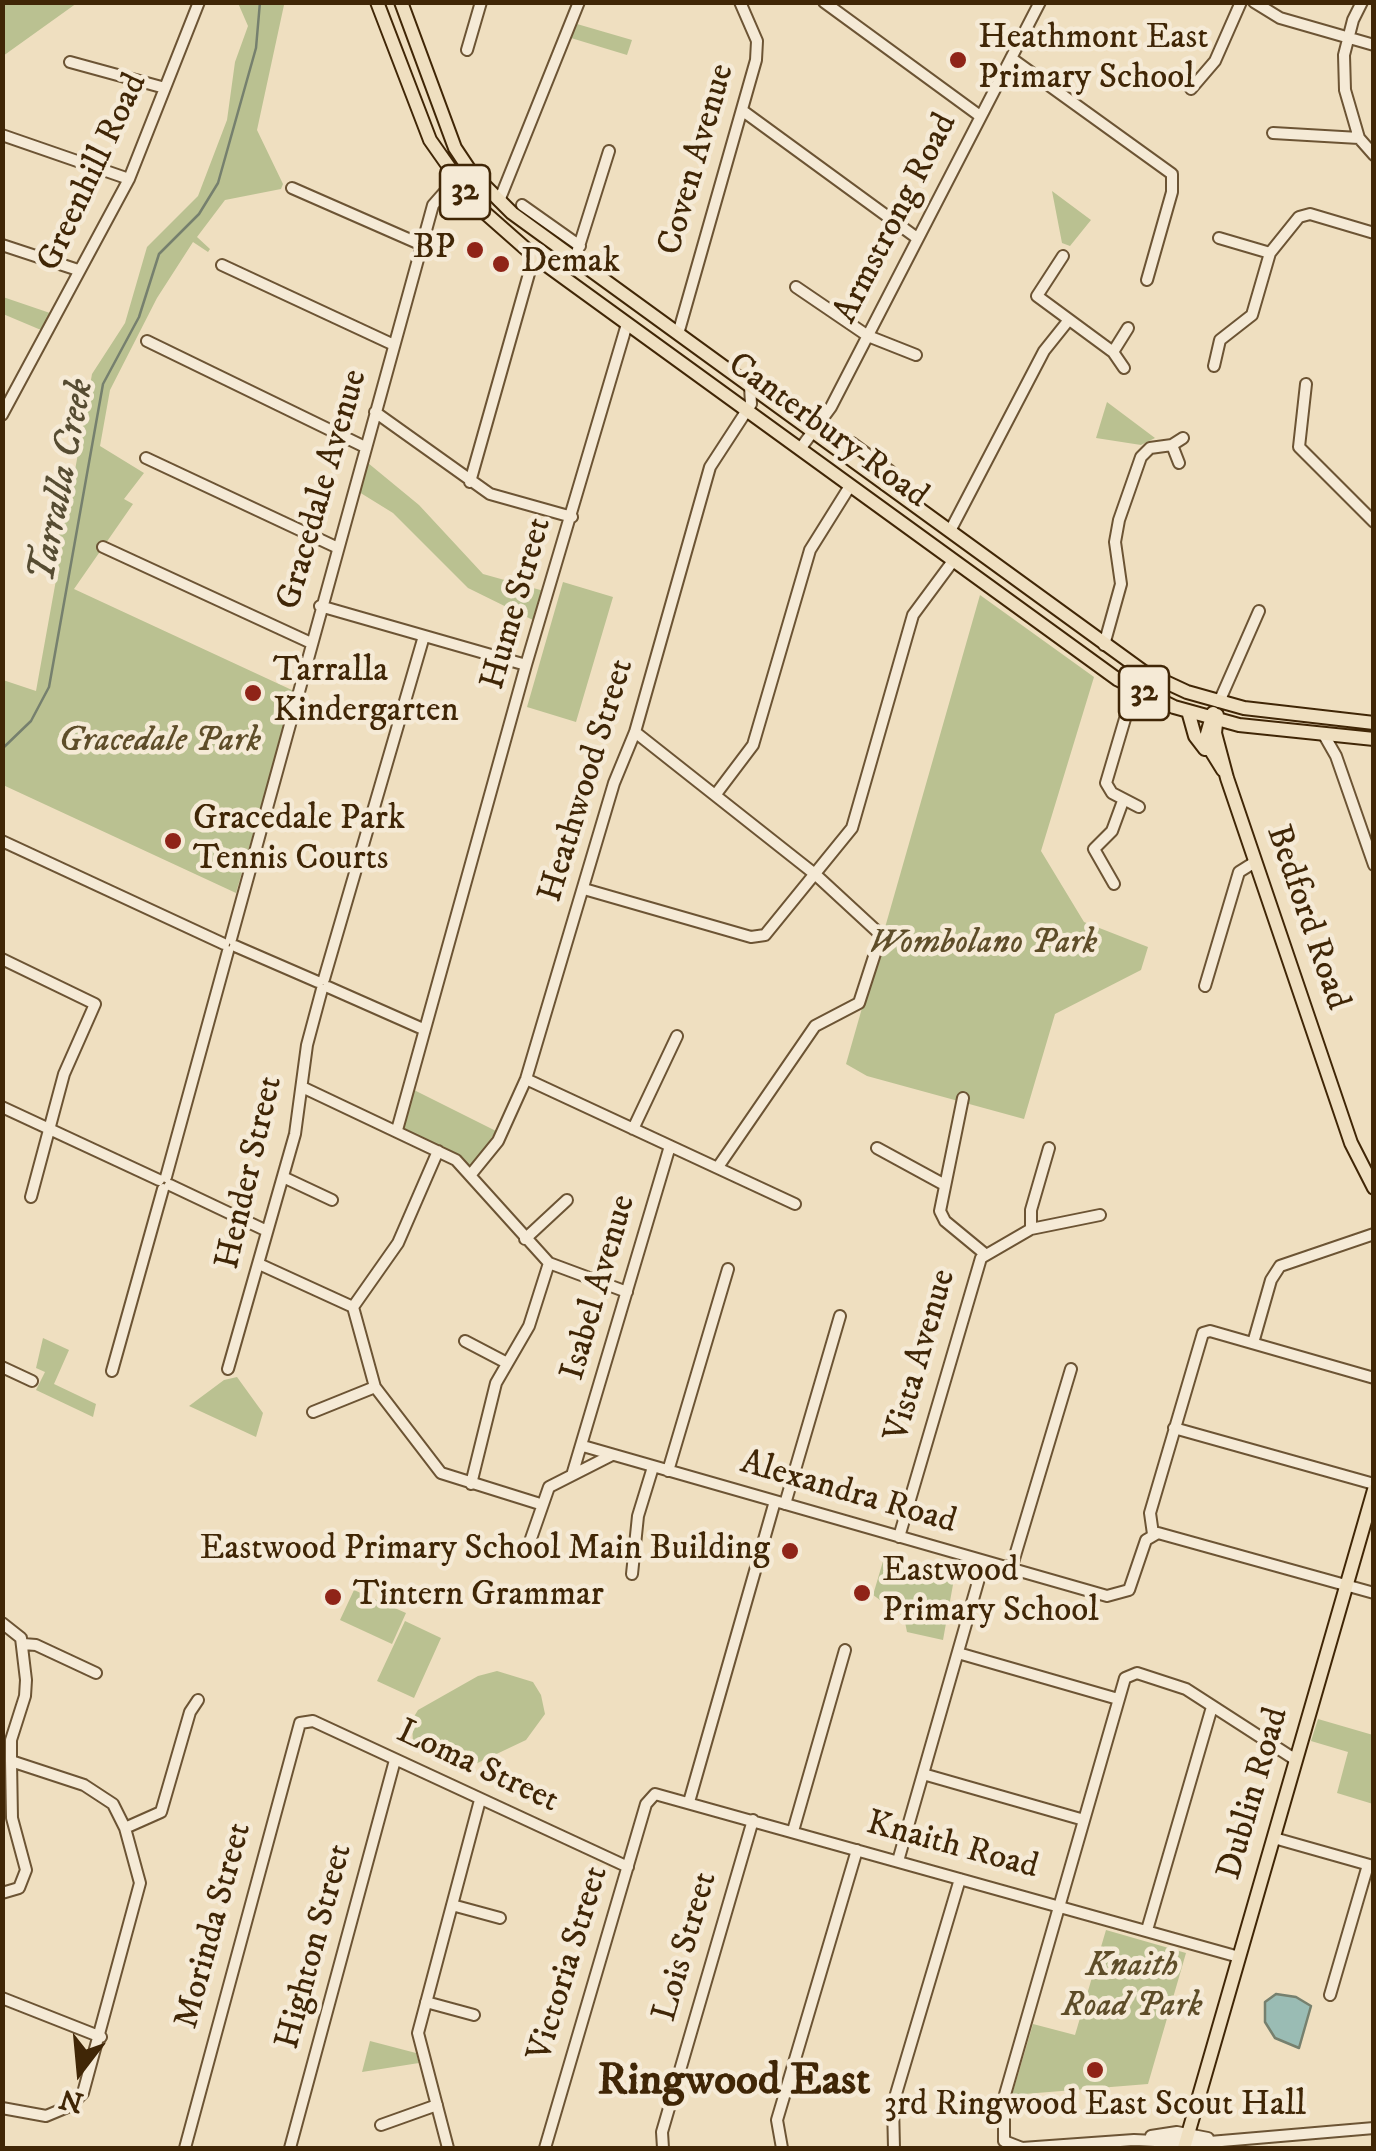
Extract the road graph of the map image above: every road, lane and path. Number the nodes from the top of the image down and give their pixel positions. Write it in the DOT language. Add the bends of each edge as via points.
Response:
graph roads {
  1 [pos="198,2"];
  2 [pos="377,2"];
  3 [pos="401,2"];
  4 [pos="481,2"];
  5 [pos="578,2"];
  6 [pos="740,2"];
  7 [pos="824,2"];
  8 [pos="1040,2"];
  9 [pos="1241,2"];
  10 [pos="1254,2"];
  11 [pos="1362,2"];
  12 [pos="1348,38"];
  13 [pos="1374,45"];
  14 [pos="467,50"];
  15 [pos="1011,58"];
  16 [pos="69,61"];
  17 [pos="165,88"];
  18 [pos="1191,90"];
  19 [pos="742,111"];
  20 [pos="980,116"];
  21 [pos="1273,134"];
  22 [pos="2,135"];
  23 [pos="1359,138"];
  24 [pos="609,150"];
  25 [pos="1374,155"];
  26 [pos="129,179"];
  27 [pos="455,180"];
  28 [pos="292,188"];
  29 [pos="499,201"];
  30 [pos="522,205"];
  31 [pos="1374,233"];
  32 [pos="542,235"];
  33 [pos="917,238"];
  34 [pos="1219,238"];
  35 [pos="2,245"];
  36 [pos="422,245"];
  37 [pos="577,252"];
  38 [pos="1270,253"];
  39 [pos="534,256"];
  40 [pos="1063,256"];
  41 [pos="222,265"];
  42 [pos="78,270"];
  43 [pos="1147,280"];
  44 [pos="796,287"];
  45 [pos="642,308"];
  46 [pos="1068,321"];
  47 [pos="627,324"];
  48 [pos="1128,328"];
  49 [pos="678,334"];
  50 [pos="868,336"];
  51 [pos="147,341"];
  52 [pos="394,345"];
  53 [pos="1113,352"];
  54 [pos="916,355"];
  55 [pos="1214,366"];
  56 [pos="1124,368"];
  57 [pos="1306,384"];
  58 [pos="750,386"];
  59 [pos="769,400"];
  60 [pos="749,407"];
  61 [pos="830,407"];
  62 [pos="375,412"];
  63 [pos="2,415"];
  64 [pos="812,432"];
  65 [pos="1183,438"];
  66 [pos="829,444"];
  67 [pos="1172,445"];
  68 [pos="364,447"];
  69 [pos="800,449"];
  70 [pos="146,458"];
  71 [pos="1179,463"];
  72 [pos="470,482"];
  73 [pos="850,486"];
  74 [pos="572,517"];
  75 [pos="930,518"];
  76 [pos="1374,522"];
  77 [pos="950,531"];
  78 [pos="919,536"];
  79 [pos="104,546"];
  80 [pos="336,547"];
  81 [pos="953,561"];
  82 [pos="320,606"];
  83 [pos="1259,612"];
  84 [pos="424,636"];
  85 [pos="309,642"];
  86 [pos="1104,646"];
  87 [pos="526,665"];
  88 [pos="1128,685"];
  89 [pos="1157,700"];
  90 [pos="1219,702"];
  91 [pos="1188,711"];
  92 [pos="1126,712"];
  93 [pos="1213,718"];
  94 [pos="1374,723"];
  95 [pos="635,732"];
  96 [pos="1283,732"];
  97 [pos="1324,735"];
  98 [pos="1345,737"];
  99 [pos="1374,739"];
  100 [pos="1213,748"];
  101 [pos="1336,756"];
  102 [pos="716,794"];
  103 [pos="1123,801"];
  104 [pos="1139,808"];
  105 [pos="2,841"];
  106 [pos="1371,849"];
  107 [pos="1255,862"];
  108 [pos="1374,866"];
  109 [pos="816,875"];
  110 [pos="1114,884"];
  111 [pos="584,889"];
  112 [pos="230,945"];
  113 [pos="2,959"];
  114 [pos="323,984"];
  115 [pos="1205,986"];
  116 [pos="423,1029"];
  117 [pos="677,1036"];
  118 [pos="526,1079"];
  119 [pos="302,1086"];
  120 [pos="962,1098"];
  121 [pos="2,1108"];
  122 [pos="49,1129"];
  123 [pos="633,1129"];
  124 [pos="397,1130"];
  125 [pos="670,1146"];
  126 [pos="877,1148"];
  127 [pos="1048,1148"];
  128 [pos="438,1150"];
  129 [pos="718,1168"];
  130 [pos="472,1173"];
  131 [pos="283,1178"];
  132 [pos="1372,1181"];
  133 [pos="165,1183"];
  134 [pos="942,1184"];
  135 [pos="31,1197"];
  136 [pos="332,1200"];
  137 [pos="567,1200"];
  138 [pos="795,1204"];
  139 [pos="1100,1215"];
  140 [pos="1031,1229"];
  141 [pos="267,1230"];
  142 [pos="1374,1234"];
  143 [pos="525,1239"];
  144 [pos="985,1254"];
  145 [pos="548,1263"];
  146 [pos="259,1264"];
  147 [pos="728,1269"];
  148 [pos="626,1292"];
  149 [pos="353,1307"];
  150 [pos="840,1316"];
  151 [pos="464,1341"];
  152 [pos="1253,1343"];
  153 [pos="507,1363"];
  154 [pos="2,1366"];
  155 [pos="228,1369"];
  156 [pos="1070,1369"];
  157 [pos="112,1371"];
  158 [pos="1374,1378"];
  159 [pos="34,1380"];
  160 [pos="375,1387"];
  161 [pos="313,1412"];
  162 [pos="1174,1428"];
  163 [pos="583,1446"];
  164 [pos="616,1457"];
  165 [pos="653,1467"];
  166 [pos="668,1471"];
  167 [pos="573,1472"];
  168 [pos="471,1484"];
  169 [pos="1374,1487"];
  170 [pos="780,1503"];
  171 [pos="540,1504"];
  172 [pos="1152,1534"];
  173 [pos="899,1537"];
  174 [pos="527,1550"];
  175 [pos="984,1561"];
  176 [pos="1011,1569"];
  177 [pos="632,1574"];
  178 [pos="1345,1586"];
  179 [pos="1374,1594"];
  180 [pos="2,1622"];
  181 [pos="23,1644"];
  182 [pos="845,1650"];
  183 [pos="958,1653"];
  184 [pos="96,1674"];
  185 [pos="1118,1698"];
  186 [pos="198,1700"];
  187 [pos="1212,1708"];
  188 [pos="304,1721"];
  189 [pos="395,1760"];
  190 [pos="1296,1760"];
  191 [pos="11,1761"];
  192 [pos="923,1774"];
  193 [pos="7,1777"];
  194 [pos="651,1796"];
  195 [pos="480,1800"];
  196 [pos="689,1802"];
  197 [pos="753,1820"];
  198 [pos="1084,1820"];
  199 [pos="126,1828"];
  200 [pos="793,1832"];
  201 [pos="1274,1838"];
  202 [pos="857,1850"];
  203 [pos="898,1861"];
  204 [pos="628,1866"];
  205 [pos="1371,1866"];
  206 [pos="960,1879"];
  207 [pos="2,1893"];
  208 [pos="452,1905"];
  209 [pos="1059,1905"];
  210 [pos="500,1918"];
  211 [pos="1147,1930"];
  212 [pos="1239,1957"];
  213 [pos="1330,1995"];
  214 [pos="2,1998"];
  215 [pos="426,2002"];
  216 [pos="474,2015"];
  217 [pos="101,2037"];
  218 [pos="437,2105"];
  219 [pos="2,2108"];
  220 [pos="382,2125"];
  221 [pos="1374,2128"];
  222 [pos="1188,2141"];
  223 [pos="999,2145"];
  224 [pos="782,2147"];
  225 [pos="185,2148"];
  226 [pos="290,2148"];
  227 [pos="448,2148"];
  228 [pos="545,2148"];
  229 [pos="663,2148"];
  230 [pos="894,2148"];
  1 -- 17 [label="street, Greenhill Road"];
  2 -- 27 [label="main road, Canterbury Road / 32" via="410,95"];
  3 -- 29 [label="main road, Canterbury Road / 32" via="455,148"];
  4 -- 14 [label="street"];
  5 -- 29 [label="street"];
  6 -- 19 [label="street, Coven Avenue" via="757,41"];
  7 -- 20 [label="street"];
  8 -- 15 [label="street, Armstrong Road"];
  9 -- 18 [label="street" via="1215,60"];
  10 -- 12 [label="street" via="1280,18"];
  11 -- 12 [label="street"];
  12 -- 13 [label="street"];
  12 -- 23 [label="street" via="1344,90"];
  15 -- 20 [label="street, Armstrong Road"];
  15 -- 43 [label="street" via="1172,174"];
  16 -- 17 [label="street"];
  17 -- 26 [label="street, Greenhill Road"];
  19 -- 33 [label="street"];
  19 -- 49 [label="street, Coven Avenue"];
  20 -- 33 [label="street, Armstrong Road"];
  21 -- 23 [label="street"];
  22 -- 26 [label="street"];
  23 -- 25 [label="street"];
  24 -- 37 [label="street"];
  26 -- 42 [label="street, Greenhill Road"];
  27 -- 36 [label="street, Gracedale Avenue" via="436,198"];
  27 -- 39 [label="main road, Canterbury Road / 32"];
  28 -- 36 [label="street"];
  29 -- 32 [label="main road, Canterbury Road / 32"];
  30 -- 37 [label="street"];
  31 -- 38 [label="street" via="1306,214"];
  32 -- 37 [label="main road, Canterbury Road / 32"];
  32 -- 39 [label="main road"];
  33 -- 50 [label="street, Armstrong Road"];
  34 -- 38 [label="street"];
  35 -- 42 [label="street"];
  36 -- 52 [label="street, Gracedale Avenue"];
  37 -- 45 [label="main road, Canterbury Road / 32"];
  38 -- 55 [label="street" via="1252,315 1220,340"];
  39 -- 47 [label="main road, Canterbury Road / 32"];
  39 -- 72 [label="street"];
  40 -- 46 [label="street" via="1038,296"];
  41 -- 52 [label="street"];
  42 -- 63 [label="street, Greenhill Road"];
  44 -- 50 [label="street"];
  45 -- 47 [label="main road"];
  45 -- 49 [label="main road, Canterbury Road / 32"];
  46 -- 53 [label="street"];
  46 -- 77 [label="street" via="1044,351"];
  47 -- 60 [label="main road, Canterbury Road / 32"];
  47 -- 74 [label="street, Hume Street"];
  48 -- 53 [label="street"];
  49 -- 58 [label="main road, Canterbury Road / 32"];
  50 -- 54 [label="street"];
  50 -- 61 [label="street, Armstrong Road"];
  51 -- 68 [label="street"];
  52 -- 62 [label="street, Gracedale Avenue"];
  53 -- 56 [label="street"];
  57 -- 76 [label="street" via="1299,447"];
  58 -- 59 [label="main road, Canterbury Road / 32"];
  58 -- 60 [label="street"];
  59 -- 60 [label="street"];
  59 -- 64 [label="main road, Canterbury Road / 32"];
  60 -- 69 [label="main road, Canterbury Road / 32"];
  60 -- 95 [label="street, Heathwood Street" via="710,467"];
  61 -- 64 [label="street, Armstrong Road"];
  61 -- 66 [label="street, Armstrong Road"];
  62 -- 68 [label="street, Gracedale Avenue"];
  62 -- 72 [label="street"];
  64 -- 66 [label="main road, Canterbury Road / 32"];
  64 -- 69 [label="street, Armstrong Road"];
  65 -- 67 [label="street"];
  66 -- 75 [label="main road, Canterbury Road / 32"];
  67 -- 71 [label="street"];
  67 -- 86 [label="street" via="1145,452 1120,520 1115,542 1121,584"];
  68 -- 80 [label="street, Gracedale Avenue"];
  69 -- 73 [label="main road, Canterbury Road / 32"];
  70 -- 80 [label="street"];
  72 -- 74 [label="street"];
  73 -- 78 [label="main road, Canterbury Road / 32"];
  73 -- 102 [label="street" via="810,550 753,745"];
  74 -- 87 [label="street, Hume Street"];
  75 -- 77 [label="main road, Canterbury Road / 32"];
  75 -- 78 [label="main road"];
  77 -- 86 [label="main road, Canterbury Road / 32"];
  78 -- 81 [label="main road, Canterbury Road / 32"];
  79 -- 85 [label="street"];
  80 -- 82 [label="street, Gracedale Avenue"];
  81 -- 88 [label="main road, Canterbury Road / 32"];
  81 -- 109 [label="street" via="913,615 852,828"];
  82 -- 84 [label="street"];
  82 -- 85 [label="street, Gracedale Avenue"];
  83 -- 90 [label="street"];
  84 -- 87 [label="street"];
  84 -- 114 [label="street, Hender Street"];
  85 -- 112 [label="street, Gracedale Avenue" via="302,689"];
  86 -- 90 [label="main road, Canterbury Road / 32" via="1164,683"];
  87 -- 116 [label="street, Hume Street"];
  88 -- 89 [label="main road, Canterbury Road / 32"];
  88 -- 92 [label="street"];
  89 -- 91 [label="main road, Canterbury Road / 32"];
  89 -- 92 [label="street"];
  90 -- 93 [label="main road, Bedford Road"];
  90 -- 94 [label="main road, Canterbury Road / 32"];
  91 -- 93 [label="main road, Canterbury Road / 32"];
  91 -- 100 [label="main road, Bedford Road" via="1195,736"];
  92 -- 103 [label="street" via="1106,783"];
  93 -- 96 [label="main road, Canterbury Road / 32"];
  93 -- 100 [label="main road, Bedford Road"];
  95 -- 102 [label="street"];
  95 -- 111 [label="street, Heathwood Street"];
  96 -- 97 [label="main road, Canterbury Road / 32"];
  96 -- 100 [label="main road" via="1226,732"];
  97 -- 98 [label="main road, Canterbury Road / 32"];
  97 -- 101 [label="street"];
  98 -- 99 [label="main road, Canterbury Road / 32"];
  98 -- 101 [label="street"];
  100 -- 107 [label="main road, Bedford Road"];
  101 -- 106 [label="street"];
  102 -- 109 [label="street"];
  103 -- 104 [label="street"];
  103 -- 110 [label="street" via="1112,831 1094,849"];
  105 -- 112 [label="street"];
  106 -- 108 [label="street"];
  107 -- 115 [label="street" via="1239,872"];
  107 -- 132 [label="main road, Bedford Road"];
  109 -- 111 [label="street" via="766,935 751,937"];
  109 -- 129 [label="street" via="881,935 862,1000 814,1026"];
  111 -- 118 [label="street, Heathwood Street"];
  112 -- 114 [label="street"];
  112 -- 133 [label="street, Gracedale Avenue"];
  113 -- 122 [label="street" via="95,1004"];
  114 -- 116 [label="street"];
  114 -- 119 [label="street, Hender Street"];
  116 -- 124 [label="street, Hume Street"];
  117 -- 123 [label="street"];
  118 -- 123 [label="street"];
  118 -- 130 [label="street, Heathwood Street" via="498,1141"];
  119 -- 124 [label="street"];
  119 -- 131 [label="street, Hender Street"];
  120 -- 134 [label="street"];
  121 -- 122 [label="street"];
  122 -- 133 [label="street"];
  122 -- 135 [label="street"];
  123 -- 125 [label="street"];
  124 -- 128 [label="street"];
  125 -- 129 [label="street"];
  125 -- 148 [label="street, Isabel Avenue"];
  126 -- 134 [label="street"];
  127 -- 140 [label="street"];
  128 -- 130 [label="street"];
  128 -- 149 [label="street" via="398,1242"];
  129 -- 138 [label="street"];
  130 -- 143 [label="street"];
  131 -- 136 [label="street"];
  131 -- 141 [label="street, Hender Street"];
  133 -- 141 [label="street"];
  133 -- 157 [label="street, Gracedale Avenue"];
  134 -- 144 [label="street" via="942,1216"];
  137 -- 143 [label="street"];
  139 -- 140 [label="street, Vista Avenue"];
  140 -- 144 [label="street, Vista Avenue"];
  141 -- 146 [label="street, Hender Street"];
  142 -- 152 [label="street" via="1280,1266"];
  143 -- 145 [label="street"];
  144 -- 173 [label="street, Vista Avenue"];
  145 -- 148 [label="street"];
  145 -- 153 [label="street" via="529,1326"];
  146 -- 149 [label="street"];
  146 -- 155 [label="street, Hender Street"];
  147 -- 166 [label="street"];
  148 -- 163 [label="street, Isabel Avenue"];
  149 -- 160 [label="street"];
  150 -- 170 [label="street"];
  151 -- 153 [label="street"];
  152 -- 158 [label="street"];
  152 -- 162 [label="street" via="1210,1331 1199,1339"];
  153 -- 168 [label="street" via="496,1382"];
  154 -- 159 [label="street"];
  156 -- 176 [label="street"];
  160 -- 161 [label="street"];
  160 -- 168 [label="street" via="436,1468"];
  162 -- 169 [label="street"];
  162 -- 172 [label="street" via="1150,1513"];
  163 -- 164 [label="street, Alexandra Road"];
  163 -- 167 [label="street"];
  164 -- 165 [label="street, Alexandra Road"];
  164 -- 167 [label="street"];
  165 -- 166 [label="street, Alexandra Road"];
  165 -- 177 [label="street" via="638,1516"];
  166 -- 170 [label="street, Alexandra Road"];
  167 -- 171 [label="street" via="549,1487"];
  168 -- 171 [label="street"];
  169 -- 178 [label="main road, Dublin Road"];
  170 -- 173 [label="street, Alexandra Road"];
  170 -- 196 [label="street"];
  171 -- 174 [label="street"];
  172 -- 176 [label="street, Alexandra Road" via="1129,1590 1115,1598"];
  172 -- 178 [label="street"];
  173 -- 175 [label="street, Alexandra Road"];
  175 -- 176 [label="street, Alexandra Road"];
  175 -- 183 [label="street"];
  178 -- 179 [label="street"];
  178 -- 190 [label="main road, Dublin Road"];
  180 -- 181 [label="street"];
  181 -- 184 [label="street"];
  181 -- 191 [label="street" via="25,1696"];
  182 -- 200 [label="street"];
  183 -- 185 [label="street"];
  183 -- 192 [label="street"];
  185 -- 187 [label="street" via="1126,1678 1136,1673 1186,1689"];
  185 -- 198 [label="street"];
  186 -- 199 [label="street" via="162,1812"];
  187 -- 190 [label="street"];
  187 -- 211 [label="street"];
  188 -- 189 [label="street, Loma Street"];
  188 -- 225 [label="street, Morinda Street"];
  189 -- 195 [label="street, Loma Street"];
  189 -- 226 [label="street, Highton Street"];
  190 -- 201 [label="main road, Dublin Road"];
  191 -- 193 [label="street"];
  191 -- 199 [label="street" via="99,1792"];
  192 -- 198 [label="street"];
  192 -- 203 [label="street"];
  193 -- 207 [label="street" via="26,1870 18,1888"];
  194 -- 196 [label="street, Knaith Road"];
  194 -- 204 [label="street, Victoria Street"];
  195 -- 204 [label="street, Loma Street"];
  195 -- 208 [label="street"];
  196 -- 197 [label="street, Knaith Road"];
  197 -- 200 [label="street, Knaith Road"];
  197 -- 229 [label="street, Lois Street" via="662,2132"];
  198 -- 209 [label="street"];
  199 -- 217 [label="street" via="140,1892"];
  200 -- 202 [label="street, Knaith Road"];
  201 -- 205 [label="street"];
  201 -- 212 [label="main road, Dublin Road"];
  202 -- 203 [label="street, Knaith Road"];
  202 -- 224 [label="street" via="778,2120"];
  203 -- 206 [label="street, Knaith Road"];
  204 -- 228 [label="street, Victoria Street"];
  205 -- 213 [label="street"];
  206 -- 209 [label="street, Knaith Road"];
  206 -- 230 [label="street" via="891,2112"];
  208 -- 210 [label="street"];
  208 -- 215 [label="street"];
  209 -- 211 [label="street, Knaith Road"];
  209 -- 223 [label="street" via="1002,2104"];
  211 -- 212 [label="street, Knaith Road"];
  212 -- 222 [label="main road, Dublin Road"];
  214 -- 217 [label="street"];
  215 -- 216 [label="street"];
  215 -- 218 [label="street" via="418,2033"];
  217 -- 219 [label="street" via="86,2088 70,2106 40,2116"];
  218 -- 220 [label="street"];
  218 -- 227 [label="street"];
  221 -- 222 [label="street"];
  222 -- 223 [label="street"];
}
